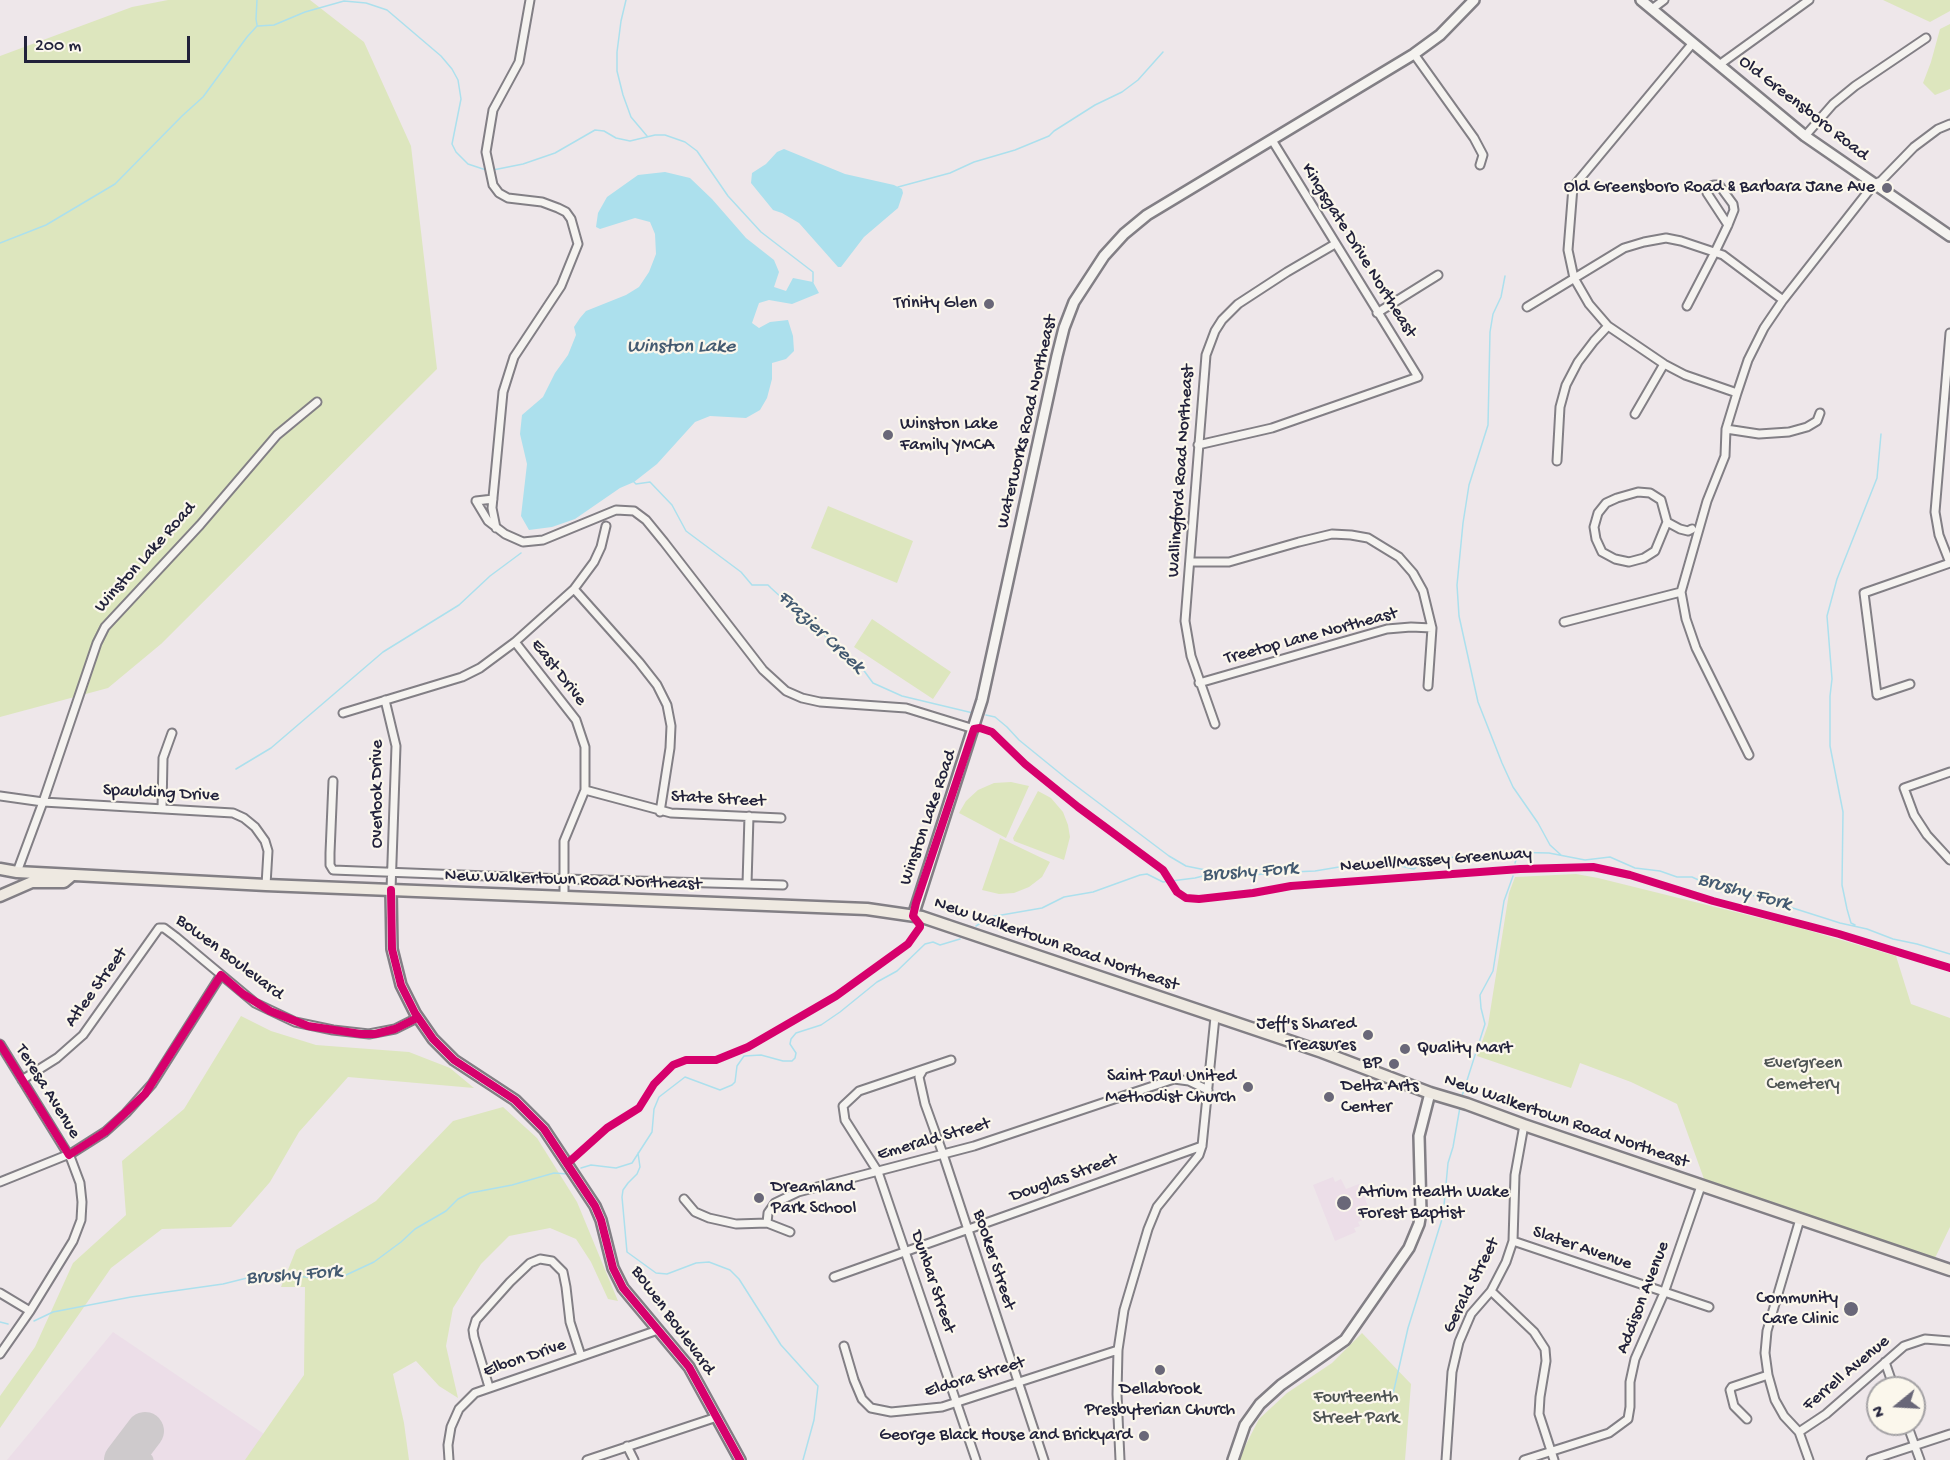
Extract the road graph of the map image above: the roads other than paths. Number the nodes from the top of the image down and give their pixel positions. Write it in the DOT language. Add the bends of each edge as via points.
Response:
graph roads {
  1 [pos="530,0"];
  2 [pos="1474,0"];
  3 [pos="1641,0"];
  4 [pos="1664,0"];
  5 [pos="1809,0"];
  6 [pos="1653,9"];
  7 [pos="1926,38"];
  8 [pos="1692,44"];
  9 [pos="1414,54"];
  10 [pos="1719,64"];
  11 [pos="1950,124"];
  12 [pos="1805,136"];
  13 [pos="1272,140"];
  14 [pos="1480,165"];
  15 [pos="1874,184"];
  16 [pos="1728,225"];
  17 [pos="1950,236"];
  18 [pos="1335,244"];
  19 [pos="1715,252"];
  20 [pos="1438,275"];
  21 [pos="1574,278"];
  22 [pos="1783,300"];
  23 [pos="1687,306"];
  24 [pos="1527,308"];
  25 [pos="1377,313"];
  26 [pos="1608,326"];
  27 [pos="1950,333"];
  28 [pos="1950,343"];
  29 [pos="1664,364"];
  30 [pos="1737,393"];
  31 [pos="317,402"];
  32 [pos="1820,413"];
  33 [pos="1635,414"];
  34 [pos="1726,429"];
  35 [pos="1198,445"];
  36 [pos="1557,461"];
  37 [pos="493,499"];
  38 [pos="1667,522"];
  39 [pos="606,526"];
  40 [pos="496,528"];
  41 [pos="1695,531"];
  42 [pos="1190,562"];
  43 [pos="1950,563"];
  44 [pos="574,589"];
  45 [pos="1682,592"];
  46 [pos="1564,622"];
  47 [pos="1432,628"];
  48 [pos="515,642"];
  49 [pos="1199,683"];
  50 [pos="1910,684"];
  51 [pos="1428,686"];
  52 [pos="385,700"];
  53 [pos="343,713"];
  54 [pos="1215,724"];
  55 [pos="974,729"];
  56 [pos="172,733"];
  57 [pos="1749,755"];
  58 [pos="1950,772"];
  59 [pos="333,781"];
  60 [pos="585,789"];
  61 [pos="0,796"];
  62 [pos="44,802"];
  63 [pos="162,809"];
  64 [pos="660,812"];
  65 [pos="749,816"];
  66 [pos="781,818"];
  67 [pos="1950,860"];
  68 [pos="0,869"];
  69 [pos="17,872"];
  70 [pos="392,872"];
  71 [pos="73,875"];
  72 [pos="565,879"];
  73 [pos="747,884"];
  74 [pos="266,885"];
  75 [pos="783,885"];
  76 [pos="391,890"];
  77 [pos="0,896"];
  78 [pos="564,897"];
  79 [pos="913,916"];
  80 [pos="159,928"];
  81 [pos="221,975"];
  82 [pos="1215,1017"];
  83 [pos="417,1018"];
  84 [pos="0,1044"];
  85 [pos="951,1060"];
  86 [pos="923,1070"];
  87 [pos="22,1080"];
  88 [pos="1208,1089"];
  89 [pos="1430,1093"];
  90 [pos="1524,1125"];
  91 [pos="1202,1146"];
  92 [pos="943,1154"];
  93 [pos="69,1155"];
  94 [pos="878,1172"];
  95 [pos="0,1182"];
  96 [pos="1701,1186"];
  97 [pos="684,1199"];
  98 [pos="1800,1219"];
  99 [pos="767,1223"];
  100 [pos="968,1230"];
  101 [pos="790,1232"];
  102 [pos="1513,1241"];
  103 [pos="906,1252"];
  104 [pos="1950,1270"];
  105 [pos="834,1277"];
  106 [pos="1491,1291"];
  107 [pos="0,1293"];
  108 [pos="1664,1293"];
  109 [pos="1709,1307"];
  110 [pos="30,1311"];
  111 [pos="658,1330"];
  112 [pos="1950,1341"];
  113 [pos="844,1346"];
  114 [pos="1118,1350"];
  115 [pos="0,1354"];
  116 [pos="581,1356"];
  117 [pos="1885,1362"];
  118 [pos="1768,1375"];
  119 [pos="1890,1376"];
  120 [pos="1018,1381"];
  121 [pos="489,1387"];
  122 [pos="957,1402"];
  123 [pos="717,1418"];
  124 [pos="1747,1419"];
  125 [pos="1799,1432"];
  126 [pos="1950,1434"];
  127 [pos="1911,1436"];
  128 [pos="627,1446"];
  129 [pos="1915,1446"];
  130 [pos="1551,1452"];
  131 [pos="449,1460"];
  132 [pos="586,1460"];
  133 [pos="634,1460"];
  134 [pos="740,1460"];
  135 [pos="976,1460"];
  136 [pos="1044,1460"];
  137 [pos="1120,1460"];
  138 [pos="1233,1460"];
  139 [pos="1446,1460"];
  140 [pos="1524,1460"];
  141 [pos="1554,1460"];
  142 [pos="1809,1460"];
  143 [pos="1871,1460"];
  144 [pos="1920,1460"];
  1 -- 37 [label="street" via="519,62 493,110 486,152 493,185 499,193 508,198 542,202 566,212 578,244 561,286 514,357 503,392"];
  2 -- 9 [label="street, Waterworks Road Northeast" via="1440,35"];
  3 -- 6 [label="street, Old Greensboro Road"];
  4 -- 6 [label="street"];
  5 -- 10 [label="street"];
  6 -- 8 [label="street, Old Greensboro Road"];
  7 -- 12 [label="street" via="1833,104"];
  8 -- 10 [label="street, Old Greensboro Road"];
  8 -- 21 [label="street" via="1573,187 1568,250"];
  9 -- 13 [label="street, Waterworks Road Northeast"];
  9 -- 14 [label="street" via="1474,138 1483,155"];
  10 -- 12 [label="street, Old Greensboro Road"];
  11 -- 15 [label="street" via="1914,147"];
  12 -- 15 [label="street, Old Greensboro Road"];
  13 -- 18 [label="street, Kingsgate Drive Northeast"];
  13 -- 55 [label="street, Waterworks Road Northeast" via="1147,215 1104,256 1074,302 1057,356"];
  15 -- 17 [label="street, Old Greensboro Road"];
  15 -- 22 [label="street"];
  16 -- 16 [label="street" via="1707,193 1714,184 1733,204"];
  16 -- 19 [label="street"];
  18 -- 25 [label="street, Kingsgate Drive Northeast"];
  18 -- 35 [label="street, Wallingford Road Northeast" via="1254,292 1222,320 1206,355"];
  19 -- 21 [label="street" via="1674,239 1656,239 1624,248"];
  19 -- 22 [label="street"];
  19 -- 23 [label="street"];
  20 -- 25 [label="street"];
  21 -- 24 [label="street"];
  21 -- 26 [label="street"];
  22 -- 30 [label="street" via="1748,360"];
  25 -- 35 [label="street, Kingsgate Drive Northeast" via="1418,377 1272,428"];
  26 -- 29 [label="street"];
  26 -- 36 [label="street" via="1578,362 1566,385 1560,407"];
  27 -- 28 [label="street"];
  28 -- 43 [label="street" via="1935,512"];
  29 -- 30 [label="street"];
  29 -- 33 [label="street"];
  30 -- 34 [label="street"];
  31 -- 62 [label="street, Winston Lake Road" via="277,435 105,627"];
  32 -- 34 [label="street" via="1817,421 1789,432 1760,434"];
  34 -- 41 [label="street" via="1725,456"];
  35 -- 42 [label="street, Wallingford Road Northeast"];
  37 -- 40 [label="street"];
  37 -- 40 [label="street" via="476,501"];
  38 -- 38 [label="street" via="1661,500 1638,492 1606,503 1594,527 1602,552 1629,562 1655,551"];
  38 -- 41 [label="street"];
  39 -- 44 [label="street" via="594,562"];
  40 -- 55 [label="street" via="518,540 536,542 616,510 634,511 664,542 763,670 786,691 820,702 906,708"];
  41 -- 45 [label="street"];
  42 -- 47 [label="street" via="1230,562 1332,534 1368,538 1400,557 1413,573 1423,591"];
  42 -- 49 [label="street, Wallingford Road Northeast" via="1185,621"];
  43 -- 50 [label="street" via="1864,593 1877,695"];
  44 -- 48 [label="street"];
  44 -- 64 [label="street" via="639,662 667,705 671,726"];
  45 -- 46 [label="street"];
  45 -- 57 [label="street" via="1696,648"];
  47 -- 49 [label="street, Treetop Lane Northeast" via="1387,629"];
  47 -- 51 [label="street"];
  48 -- 52 [label="street" via="462,677"];
  48 -- 60 [label="street, East Drive" via="579,727 586,757"];
  49 -- 54 [label="street, Wallingford Road Northeast"];
  52 -- 53 [label="street"];
  52 -- 70 [label="street, Overlook Drive" via="396,746"];
  55 -- 79 [label="street, Winston Lake Road"];
  56 -- 63 [label="street" via="163,758"];
  58 -- 67 [label="street" via="1904,788 1914,815"];
  59 -- 70 [label="street" via="331,868"];
  60 -- 64 [label="street, State Street"];
  60 -- 72 [label="street, East Drive" via="564,842"];
  61 -- 62 [label="street, Spaulding Drive"];
  62 -- 63 [label="street, Spaulding Drive"];
  62 -- 69 [label="street, Winston Lake Road"];
  63 -- 74 [label="street, Spaulding Drive" via="233,813 244,818 265,841"];
  64 -- 65 [label="street, State Street"];
  65 -- 66 [label="street, State Street"];
  65 -- 73 [label="street"];
  68 -- 69 [label="main road, New Walkertown Road Northeast"];
  69 -- 71 [label="main road, New Walkertown Road Northeast"];
  69 -- 77 [label="main road" via="12,885"];
  70 -- 72 [label="street"];
  70 -- 76 [label="street, Overlook Drive"];
  71 -- 74 [label="main road, New Walkertown Road Northeast"];
  71 -- 77 [label="main road" via="64,882 32,882"];
  72 -- 73 [label="street"];
  72 -- 78 [label="street, East Drive"];
  73 -- 75 [label="street"];
  74 -- 76 [label="main road, New Walkertown Road Northeast"];
  76 -- 78 [label="main road, New Walkertown Road Northeast"];
  76 -- 83 [label="street, Bowen Boulevard" via="393,955 401,985"];
  78 -- 79 [label="main road, New Walkertown Road Northeast" via="867,909"];
  79 -- 82 [label="main road, New Walkertown Road Northeast"];
  80 -- 81 [label="street, Bowen Boulevard" via="176,937"];
  80 -- 87 [label="street, Atlee Street" via="79,1040"];
  81 -- 83 [label="street, Bowen Boulevard" via="270,1011 308,1026 375,1034"];
  81 -- 93 [label="street" via="145,1094 105,1132"];
  82 -- 88 [label="street"];
  82 -- 89 [label="main road, New Walkertown Road Northeast"];
  83 -- 111 [label="street, Bowen Boulevard" via="454,1060 515,1100 544,1129 596,1206 613,1268 623,1288"];
  84 -- 87 [label="street, Teresa Avenue"];
  85 -- 86 [label="street"];
  86 -- 92 [label="street, Booker Street" via="919,1077 925,1104"];
  86 -- 94 [label="street, Dunbar Street" via="859,1091 843,1106 845,1120"];
  87 -- 93 [label="street, Teresa Avenue"];
  88 -- 91 [label="street"];
  88 -- 92 [label="street, Emerald Street" via="1174,1079"];
  89 -- 90 [label="main road, New Walkertown Road Northeast"];
  89 -- 138 [label="street" via="1419,1136 1421,1212 1408,1248 1345,1340 1260,1404 1243,1431"];
  90 -- 96 [label="main road, New Walkertown Road Northeast"];
  90 -- 102 [label="street, Gerald Street" via="1515,1175"];
  91 -- 100 [label="street, Douglas Street"];
  91 -- 114 [label="street" via="1157,1207 1124,1310"];
  92 -- 94 [label="street, Emerald Street"];
  92 -- 100 [label="street, Booker Street"];
  93 -- 95 [label="street"];
  93 -- 110 [label="street, Teresa Avenue" via="80,1183 81,1220 74,1241"];
  94 -- 99 [label="street, Emerald Street" via="786,1196 770,1209"];
  94 -- 103 [label="street, Dunbar Street"];
  96 -- 98 [label="main road, New Walkertown Road Northeast"];
  96 -- 108 [label="street, Addison Avenue"];
  97 -- 99 [label="street" via="695,1212 709,1218 736,1224"];
  98 -- 104 [label="main road, New Walkertown Road Northeast"];
  98 -- 118 [label="street" via="1767,1331"];
  99 -- 101 [label="street"];
  100 -- 103 [label="street, Douglas Street"];
  100 -- 120 [label="street, Booker Street"];
  102 -- 106 [label="street, Gerald Street"];
  102 -- 108 [label="street, Slater Avenue"];
  103 -- 105 [label="street, Douglas Street"];
  103 -- 122 [label="street, Dunbar Street"];
  106 -- 130 [label="street" via="1534,1332 1545,1349 1539,1407"];
  106 -- 139 [label="street, Gerald Street" via="1467,1321 1457,1351"];
  107 -- 110 [label="street"];
  108 -- 109 [label="street, Slater Avenue"];
  108 -- 130 [label="street, Addison Avenue" via="1635,1359 1628,1419 1609,1433"];
  110 -- 115 [label="street, Teresa Avenue"];
  111 -- 116 [label="street, Elbon Drive"];
  111 -- 123 [label="street, Bowen Boulevard" via="689,1367"];
  112 -- 117 [label="street, Ferrell Avenue" via="1918,1340"];
  113 -- 122 [label="street, Eldora Street" via="858,1392 871,1408 909,1411"];
  114 -- 120 [label="street, Eldora Street"];
  114 -- 137 [label="street"];
  116 -- 121 [label="street, Elbon Drive"];
  116 -- 121 [label="street" via="570,1322 562,1272 547,1259 535,1260 476,1320 474,1338"];
  117 -- 119 [label="street"];
  117 -- 125 [label="street, Ferrell Avenue" via="1826,1414"];
  118 -- 124 [label="street" via="1730,1390 1734,1406"];
  118 -- 125 [label="street" via="1779,1408"];
  120 -- 122 [label="street, Eldora Street"];
  120 -- 136 [label="street, Booker Street"];
  121 -- 131 [label="street, Elbon Drive" via="467,1399 455,1416 449,1435"];
  122 -- 135 [label="street, Dunbar Street"];
  123 -- 128 [label="street"];
  123 -- 134 [label="street, Bowen Boulevard"];
  125 -- 142 [label="street"];
  126 -- 129 [label="street"];
  127 -- 129 [label="street"];
  128 -- 132 [label="street"];
  128 -- 133 [label="street"];
  129 -- 143 [label="street"];
  129 -- 144 [label="street"];
  130 -- 140 [label="street, Addison Avenue"];
  130 -- 141 [label="street"];
}
